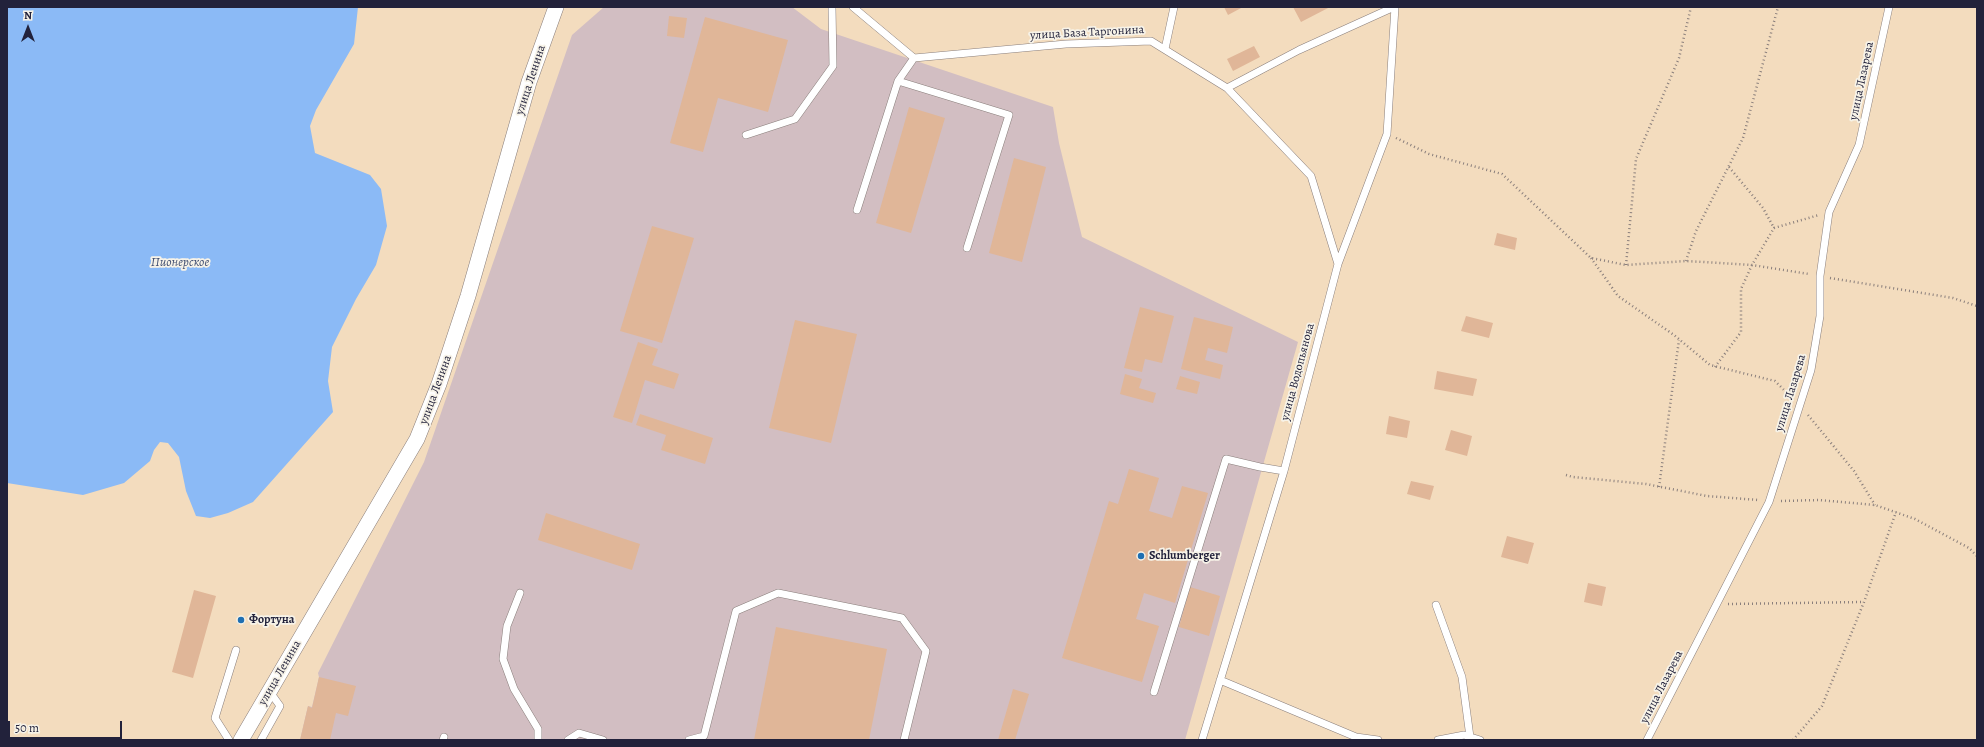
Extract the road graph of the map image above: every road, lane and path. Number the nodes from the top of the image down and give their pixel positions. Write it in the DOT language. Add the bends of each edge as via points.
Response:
graph roads {
  1 [pos="556,7"];
  2 [pos="832,7"];
  3 [pos="852,7"];
  4 [pos="1174,7"];
  5 [pos="1394,7"];
  6 [pos="1691,7"];
  7 [pos="1778,7"];
  8 [pos="1889,7"];
  9 [pos="1165,49"];
  10 [pos="914,58"];
  11 [pos="898,81"];
  12 [pos="1228,88"];
  13 [pos="746,134"];
  14 [pos="1387,134"];
  15 [pos="1729,167"];
  16 [pos="857,210"];
  17 [pos="1829,212"];
  18 [pos="1774,228"];
  19 [pos="967,248"];
  20 [pos="1591,258"];
  21 [pos="1686,261"];
  22 [pos="1338,264"];
  23 [pos="1626,265"];
  24 [pos="1752,265"];
  25 [pos="1820,276"];
  26 [pos="1977,306"];
  27 [pos="1679,339"];
  28 [pos="1715,367"];
  29 [pos="1799,405"];
  30 [pos="1284,471"];
  31 [pos="1566,475"];
  32 [pos="1659,486"];
  33 [pos="1769,502"];
  34 [pos="1875,505"];
  35 [pos="1896,512"];
  36 [pos="1977,556"];
  37 [pos="520,594"];
  38 [pos="1864,602"];
  39 [pos="1436,605"];
  40 [pos="1717,605"];
  41 [pos="236,650"];
  42 [pos="1220,680"];
  43 [pos="270,692"];
  44 [pos="1154,692"];
  45 [pos="1470,737"];
  46 [pos="229,740"];
  47 [pos="241,740"];
  48 [pos="261,740"];
  49 [pos="538,740"];
  50 [pos="568,740"];
  51 [pos="603,740"];
  52 [pos="688,740"];
  53 [pos="904,740"];
  54 [pos="1202,740"];
  55 [pos="1378,740"];
  56 [pos="1438,740"];
  57 [pos="1480,740"];
  58 [pos="1647,740"];
  59 [pos="1793,740"];
  1 -- 43 [label="street, улица Ленина" via="529,82 468,296 439,384 417,439"];
  2 -- 13 [label="lane" via="833,66 795,119"];
  3 -- 10 [label="lane"];
  4 -- 9 [label="lane"];
  5 -- 12 [label="lane" via="1299,50"];
  5 -- 14 [label="lane, улица Водопьянова"];
  6 -- 23 [label="path" via="1679,58 1636,159"];
  7 -- 15 [label="path" via="1743,138"];
  8 -- 17 [label="lane, улица Лазарева" via="1859,145"];
  9 -- 10 [label="lane, улица База Таргонина" via="1151,40 1066,44"];
  9 -- 12 [label="lane, улица База Таргонина"];
  10 -- 11 [label="lane"];
  11 -- 16 [label="lane"];
  11 -- 19 [label="lane" via="1009,116"];
  12 -- 22 [label="lane, улица База Таргонина" via="1311,176"];
  14 -- 20 [label="path" via="1429,154 1502,174"];
  14 -- 22 [label="lane, улица Водопьянова"];
  15 -- 18 [label="path" via="1763,208"];
  15 -- 21 [label="path" via="1696,231"];
  17 -- 18 [label="path"];
  17 -- 25 [label="lane, улица Лазарева"];
  18 -- 24 [label="path"];
  20 -- 23 [label="path"];
  20 -- 27 [label="path" via="1618,296"];
  21 -- 23 [label="path"];
  21 -- 24 [label="path"];
  22 -- 30 [label="lane, улица Водопьянова"];
  24 -- 25 [label="path"];
  24 -- 28 [label="path" via="1741,289 1741,332"];
  25 -- 26 [label="path" via="1953,298"];
  25 -- 29 [label="lane, улица Лазарева" via="1820,316 1812,370"];
  27 -- 28 [label="path"];
  27 -- 32 [label="path"];
  28 -- 29 [label="path" via="1775,381"];
  29 -- 33 [label="lane, улица Лазарева"];
  29 -- 34 [label="path" via="1854,471"];
  30 -- 42 [label="lane, улица Водопьянова"];
  30 -- 44 [label="lane" via="1226,459"];
  31 -- 32 [label="path"];
  32 -- 33 [label="path" via="1708,496"];
  33 -- 34 [label="path" via="1819,500"];
  33 -- 40 [label="lane, улица Лазарева"];
  34 -- 35 [label="path"];
  35 -- 36 [label="path" via="1962,544"];
  35 -- 38 [label="path"];
  37 -- 49 [label="lane" via="507,626 503,659 514,689 538,730"];
  38 -- 40 [label="path"];
  38 -- 59 [label="path" via="1822,706"];
  39 -- 45 [label="lane" via="1462,677"];
  40 -- 58 [label="lane, улица Лазарева"];
  41 -- 46 [label="lane" via="215,718"];
  42 -- 54 [label="lane, улица Водопьянова"];
  42 -- 55 [label="lane" via="1356,737"];
  43 -- 47 [label="street, улица Ленина"];
  43 -- 48 [label="lane" via="280,706"];
  45 -- 56 [label="lane" via="1464,735"];
  45 -- 57 [label="lane"];
  50 -- 51 [label="lane" via="579,733"];
  52 -- 53 [label="lane" via="704,736 736,611 778,593 902,618 926,651"];
}
